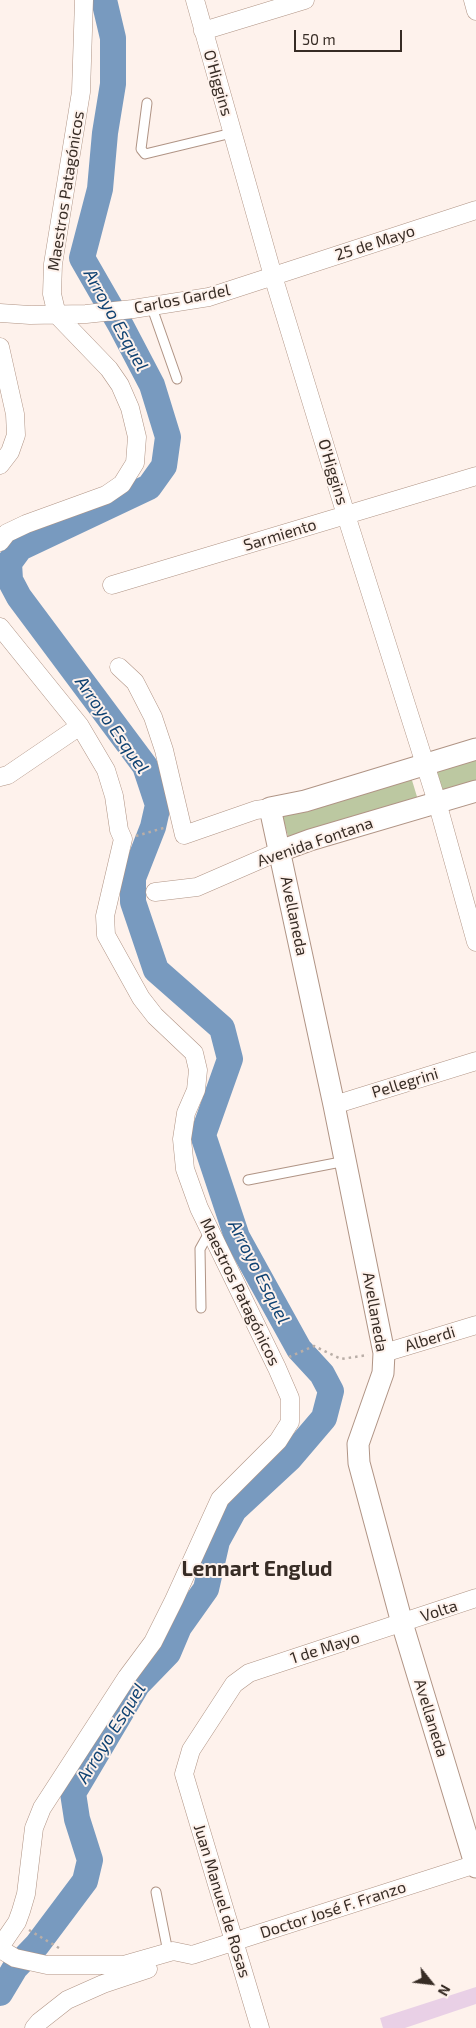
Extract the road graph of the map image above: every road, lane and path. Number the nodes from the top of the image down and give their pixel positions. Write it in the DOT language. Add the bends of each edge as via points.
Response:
graph roads {
  1 [pos="84,0"];
  2 [pos="194,0"];
  3 [pos="306,0"];
  4 [pos="473,0"];
  5 [pos="476,11"];
  6 [pos="204,31"];
  7 [pos="147,102"];
  8 [pos="232,133"];
  9 [pos="476,210"];
  10 [pos="273,276"];
  11 [pos="151,305"];
  12 [pos="0,313"];
  13 [pos="58,315"];
  14 [pos="0,347"];
  15 [pos="177,379"];
  16 [pos="0,465"];
  17 [pos="476,476"];
  18 [pos="346,516"];
  19 [pos="0,542"];
  20 [pos="112,585"];
  21 [pos="0,627"];
  22 [pos="119,667"];
  23 [pos="80,726"];
  24 [pos="476,749"];
  25 [pos="425,765"];
  26 [pos="0,777"];
  27 [pos="476,791"];
  28 [pos="437,802"];
  29 [pos="270,808"];
  30 [pos="165,827"];
  31 [pos="138,836"];
  32 [pos="280,851"];
  33 [pos="155,892"];
  34 [pos="476,942"];
  35 [pos="476,1061"];
  36 [pos="334,1104"];
  37 [pos="346,1161"];
  38 [pos="248,1180"];
  39 [pos="210,1230"];
  40 [pos="201,1308"];
  41 [pos="476,1325"];
  42 [pos="384,1353"];
  43 [pos="289,1357"];
  44 [pos="476,1598"];
  45 [pos="402,1623"];
  46 [pos="184,1774"];
  47 [pos="476,1865"];
  48 [pos="156,1892"];
  49 [pos="35,1933"];
  50 [pos="234,1942"];
  51 [pos="57,1947"];
  52 [pos="0,1948"];
  53 [pos="168,1952"];
  54 [pos="192,1955"];
  55 [pos="36,2025"];
  56 [pos="260,2028"];
  1 -- 13 [label="street, Maestros Patagónicos" via="81,92 53,264 52,294"];
  2 -- 6 [label="street, O'Higgins"];
  3 -- 6 [label="street"];
  4 -- 5 [label="street"];
  6 -- 8 [label="street, O'Higgins"];
  7 -- 8 [label="lane" via="141,148 145,154"];
  8 -- 10 [label="street, O'Higgins"];
  9 -- 10 [label="street, 25 de Mayo"];
  10 -- 11 [label="street, Carlos Gardel" via="209,297"];
  10 -- 18 [label="street, O'Higgins"];
  11 -- 13 [label="street, Carlos Gardel"];
  11 -- 15 [label="lane"];
  12 -- 13 [label="street, Carlos Gardel"];
  13 -- 19 [label="street, Maestros Patagónicos" via="120,385 137,437 135,463 122,484 106,495 26,524 7,533"];
  14 -- 16 [label="street" via="15,414 16,435 10,452"];
  17 -- 18 [label="street, Sarmiento"];
  18 -- 20 [label="street, Sarmiento"];
  18 -- 25 [label="street, O'Higgins"];
  21 -- 23 [label="street, Maestros Patagónicos"];
  22 -- 29 [label="street" via="135,682 154,717 184,835"];
  23 -- 26 [label="street" via="8,775"];
  23 -- 39 [label="street, Maestros Patagónicos" via="106,770 119,830 124,839 104,916 106,935 141,998 194,1053 198,1070 196,1090 186,1113 182,1139 185,1168"];
  24 -- 25 [label="street"];
  25 -- 28 [label="street, O'Higgins"];
  25 -- 29 [label="street" via="305,801"];
  27 -- 28 [label="street, Avenida Fontana"];
  28 -- 32 [label="street, Avenida Fontana"];
  28 -- 34 [label="street, O'Higgins"];
  29 -- 32 [label="street, Avellaneda"];
  30 -- 31 [label="path"];
  32 -- 33 [label="street, Avenida Fontana" via="197,887"];
  32 -- 36 [label="street, Avellaneda"];
  35 -- 36 [label="street, Pellegrini"];
  36 -- 37 [label="street, Avellaneda"];
  37 -- 38 [label="lane"];
  37 -- 42 [label="street, Avellaneda"];
  39 -- 40 [label="lane" via="200,1249"];
  39 -- 52 [label="street, Maestros Patagónicos" via="278,1368 290,1398 290,1422 278,1441 220,1499 153,1642 127,1676 42,1808 34,1828 21,1911"];
  41 -- 42 [label="street, Alberdi"];
  42 -- 43 [label="path" via="341,1359 314,1346"];
  42 -- 45 [label="street, Avellaneda" via="383,1373 358,1444 360,1463"];
  44 -- 45 [label="street, Volta"];
  45 -- 46 [label="street, 1 de Mayo" via="249,1673 234,1684 192,1750"];
  45 -- 47 [label="street, Avellaneda"];
  46 -- 50 [label="street, Juan Manuel de Rosas"];
  47 -- 50 [label="street, Doctor José F. Franzo"];
  48 -- 53 [label="lane"];
  49 -- 51 [label="path"];
  50 -- 54 [label="street, Doctor José F. Franzo"];
  50 -- 56 [label="street, Juan Manuel de Rosas"];
  52 -- 53 [label="street, Doctor José F. Franzo" via="15,1958 40,1964 124,1965"];
  53 -- 54 [label="street, Doctor José F. Franzo"];
  54 -- 55 [label="street, Doctor José F. Franzo" via="102,1984 67,2000"];
}
